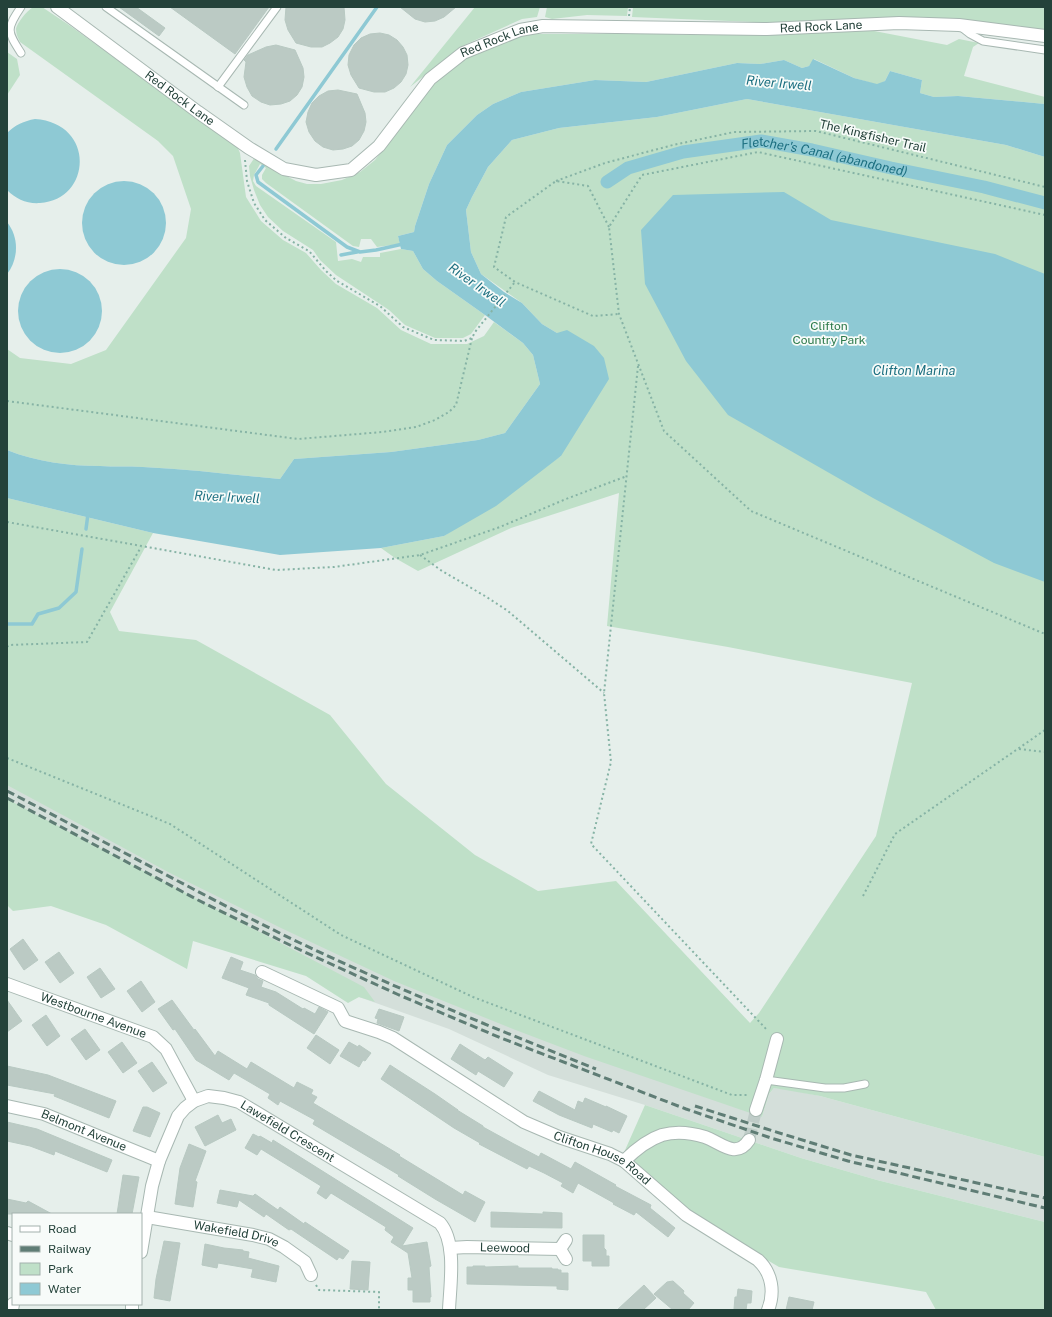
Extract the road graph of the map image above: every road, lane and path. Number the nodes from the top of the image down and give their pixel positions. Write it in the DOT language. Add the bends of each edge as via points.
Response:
graph roads {
  1 [pos="21,7"];
  2 [pos="57,7"];
  3 [pos="106,7"];
  4 [pos="277,7"];
  5 [pos="959,25"];
  6 [pos="1045,36"];
  7 [pos="1045,50"];
  8 [pos="21,53"];
  9 [pos="218,87"];
  10 [pos="244,105"];
  11 [pos="249,148"];
  12 [pos="556,181"];
  13 [pos="1045,187"];
  14 [pos="1045,216"];
  15 [pos="609,228"];
  16 [pos="514,283"];
  17 [pos="619,314"];
  18 [pos="472,338"];
  19 [pos="638,365"];
  20 [pos="7,402"];
  21 [pos="627,476"];
  22 [pos="7,522"];
  23 [pos="141,547"];
  24 [pos="420,554"];
  25 [pos="1045,634"];
  26 [pos="7,647"];
  27 [pos="604,693"];
  28 [pos="1045,730"];
  29 [pos="1018,749"];
  30 [pos="1045,752"];
  31 [pos="7,758"];
  32 [pos="863,896"];
  33 [pos="262,972"];
  34 [pos="7,984"];
  35 [pos="777,1039"];
  36 [pos="766,1080"];
  37 [pos="865,1084"];
  38 [pos="761,1094"];
  39 [pos="194,1101"];
  40 [pos="7,1106"];
  41 [pos="756,1110"];
  42 [pos="749,1140"];
  43 [pos="159,1161"];
  44 [pos="624,1161"];
  45 [pos="147,1217"];
  46 [pos="142,1246"];
  47 [pos="450,1248"];
  48 [pos="564,1249"];
  49 [pos="311,1275"];
  50 [pos="379,1310"];
  51 [pos="449,1310"];
  52 [pos="768,1310"];
  1 -- 8 [label="lane" via="11,22 10,35"];
  2 -- 11 [label="street, Red Rock Lane"];
  3 -- 9 [label="lane"];
  4 -- 9 [label="lane"];
  5 -- 6 [label="street, Red Rock Lane"];
  5 -- 7 [label="lane" via="983,41"];
  5 -- 11 [label="street, Red Rock Lane" via="899,23 767,29 543,26 520,30 463,53 430,79 379,146 351,170 316,175 284,169"];
  9 -- 10 [label="lane"];
  11 -- 18 [label="path" via="245,158 247,181 254,203 265,220 286,238 309,251 337,281 380,306 403,327 434,340 464,341"];
  12 -- 13 [label="path, The Kingfisher Trail" via="605,163 734,132 816,131"];
  12 -- 15 [label="path" via="588,186"];
  12 -- 16 [label="path, The Kingfisher Trail" via="506,218 494,267"];
  14 -- 15 [label="path" via="758,152 642,175"];
  15 -- 17 [label="path"];
  16 -- 17 [label="path" via="593,316"];
  16 -- 18 [label="path"];
  17 -- 19 [label="path"];
  18 -- 20 [label="path" via="456,405 435,420 416,427 382,432 298,439"];
  19 -- 21 [label="path"];
  19 -- 25 [label="path" via="664,430 751,511"];
  21 -- 24 [label="path" via="500,527"];
  21 -- 27 [label="path"];
  22 -- 23 [label="path"];
  23 -- 24 [label="path" via="276,570 334,567"];
  23 -- 26 [label="path" via="86,642"];
  24 -- 27 [label="path" via="442,571 508,611"];
  27 -- 35 [label="path" via="611,762 592,844"];
  28 -- 29 [label="path"];
  29 -- 30 [label="path"];
  29 -- 32 [label="path" via="895,834"];
  31 -- 38 [label="path" via="170,824 341,935 473,997 732,1095"];
  33 -- 44 [label="street, Clifton House Road" via="338,1008 343,1025 379,1032 393,1038 524,1122"];
  34 -- 39 [label="street, Westbourne Avenue" via="153,1037 166,1049"];
  35 -- 36 [label="street"];
  36 -- 37 [label="lane" via="826,1088"];
  36 -- 38 [label="street"];
  38 -- 41 [label="street"];
  39 -- 43 [label="street, Lawefield Crescent" via="178,1116"];
  39 -- 47 [label="street, Lawefield Crescent" via="208,1096 239,1102 440,1223"];
  40 -- 43 [label="street, Belmont Avenue" via="44,1114"];
  42 -- 44 [label="street" via="746,1145 732,1149 696,1134 663,1135 648,1141"];
  43 -- 45 [label="street, Lawefield Crescent"];
  44 -- 52 [label="street, Clifton House Road" via="686,1215 762,1264 772,1285"];
  45 -- 46 [label="street, Lawefield Crescent"];
  45 -- 49 [label="street, Wakefield Drive" via="270,1239 305,1262"];
  47 -- 48 [label="street, Leewood"];
  47 -- 51 [label="street, Lawefield Crescent"];
  49 -- 50 [label="path" via="319,1290 380,1292"];
}
